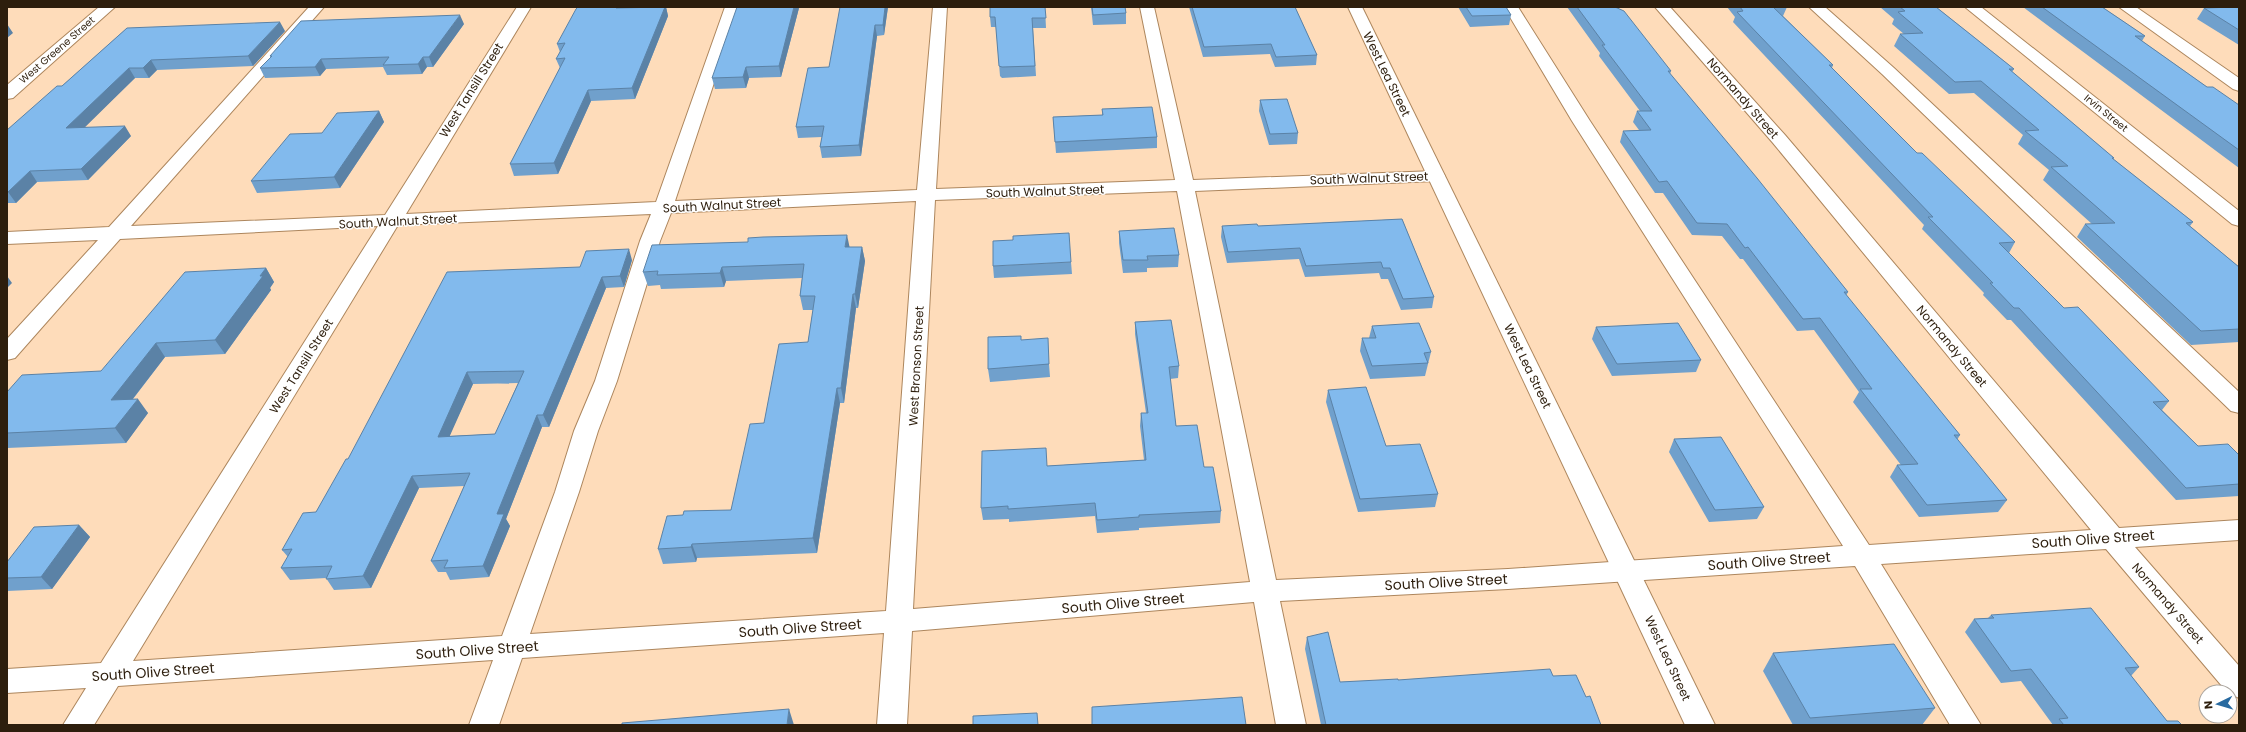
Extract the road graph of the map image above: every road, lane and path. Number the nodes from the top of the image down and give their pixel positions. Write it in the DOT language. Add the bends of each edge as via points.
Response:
graph roads {
  1 [pos="108,7"];
  2 [pos="317,7"];
  3 [pos="524,7"];
  4 [pos="732,7"];
  5 [pos="940,7"];
  6 [pos="1147,7"];
  7 [pos="1355,7"];
  8 [pos="1510,7"];
  9 [pos="1662,7"];
  10 [pos="1816,7"];
  11 [pos="1972,7"];
  12 [pos="2126,7"];
  13 [pos="2239,86"];
  14 [pos="7,94"];
  15 [pos="1436,176"];
  16 [pos="1185,186"];
  17 [pos="926,195"];
  18 [pos="664,207"];
  19 [pos="2239,220"];
  20 [pos="390,221"];
  21 [pos="113,234"];
  22 [pos="7,238"];
  23 [pos="7,353"];
  24 [pos="2239,405"];
  25 [pos="2239,530"];
  26 [pos="2112,538"];
  27 [pos="1860,554"];
  28 [pos="1627,571"];
  29 [pos="1264,591"];
  30 [pos="899,621"];
  31 [pos="510,648"];
  32 [pos="109,676"];
  33 [pos="7,681"];
  34 [pos="2239,686"];
  35 [pos="78,725"];
  36 [pos="484,725"];
  37 [pos="892,725"];
  38 [pos="1291,725"];
  39 [pos="1700,725"];
  40 [pos="1966,725"];
  1 -- 14 [label="street, West Greene Street"];
  2 -- 21 [label="street"];
  3 -- 20 [label="street, West Tansill Street"];
  4 -- 18 [label="street"];
  5 -- 17 [label="street, West Bronson Street"];
  6 -- 16 [label="street"];
  7 -- 15 [label="street, West Lea Street"];
  8 -- 27 [label="street" via="1585,128"];
  9 -- 26 [label="street, Normandy Street" via="1784,145"];
  10 -- 24 [label="street" via="1888,71"];
  11 -- 19 [label="street, Irvin Street"];
  12 -- 13 [label="street"];
  15 -- 16 [label="street, South Walnut Street"];
  15 -- 28 [label="street, West Lea Street"];
  16 -- 17 [label="street, South Walnut Street"];
  16 -- 29 [label="street"];
  17 -- 18 [label="street, South Walnut Street"];
  17 -- 30 [label="street, West Bronson Street"];
  18 -- 20 [label="street, South Walnut Street"];
  18 -- 31 [label="street" via="650,241 606,381"];
  20 -- 21 [label="street, South Walnut Street"];
  20 -- 32 [label="street, West Tansill Street"];
  21 -- 22 [label="street, South Walnut Street"];
  21 -- 23 [label="street"];
  25 -- 26 [label="street, South Olive Street"];
  26 -- 27 [label="street, South Olive Street"];
  26 -- 34 [label="street, Normandy Street"];
  27 -- 28 [label="street, South Olive Street"];
  27 -- 40 [label="street"];
  28 -- 29 [label="street, South Olive Street"];
  28 -- 39 [label="street, West Lea Street"];
  29 -- 30 [label="street, South Olive Street"];
  29 -- 38 [label="street"];
  30 -- 31 [label="street, South Olive Street"];
  30 -- 37 [label="street, West Bronson Street"];
  31 -- 32 [label="street, South Olive Street"];
  31 -- 36 [label="street"];
  32 -- 33 [label="street, South Olive Street"];
  32 -- 35 [label="street, West Tansill Street"];
}
